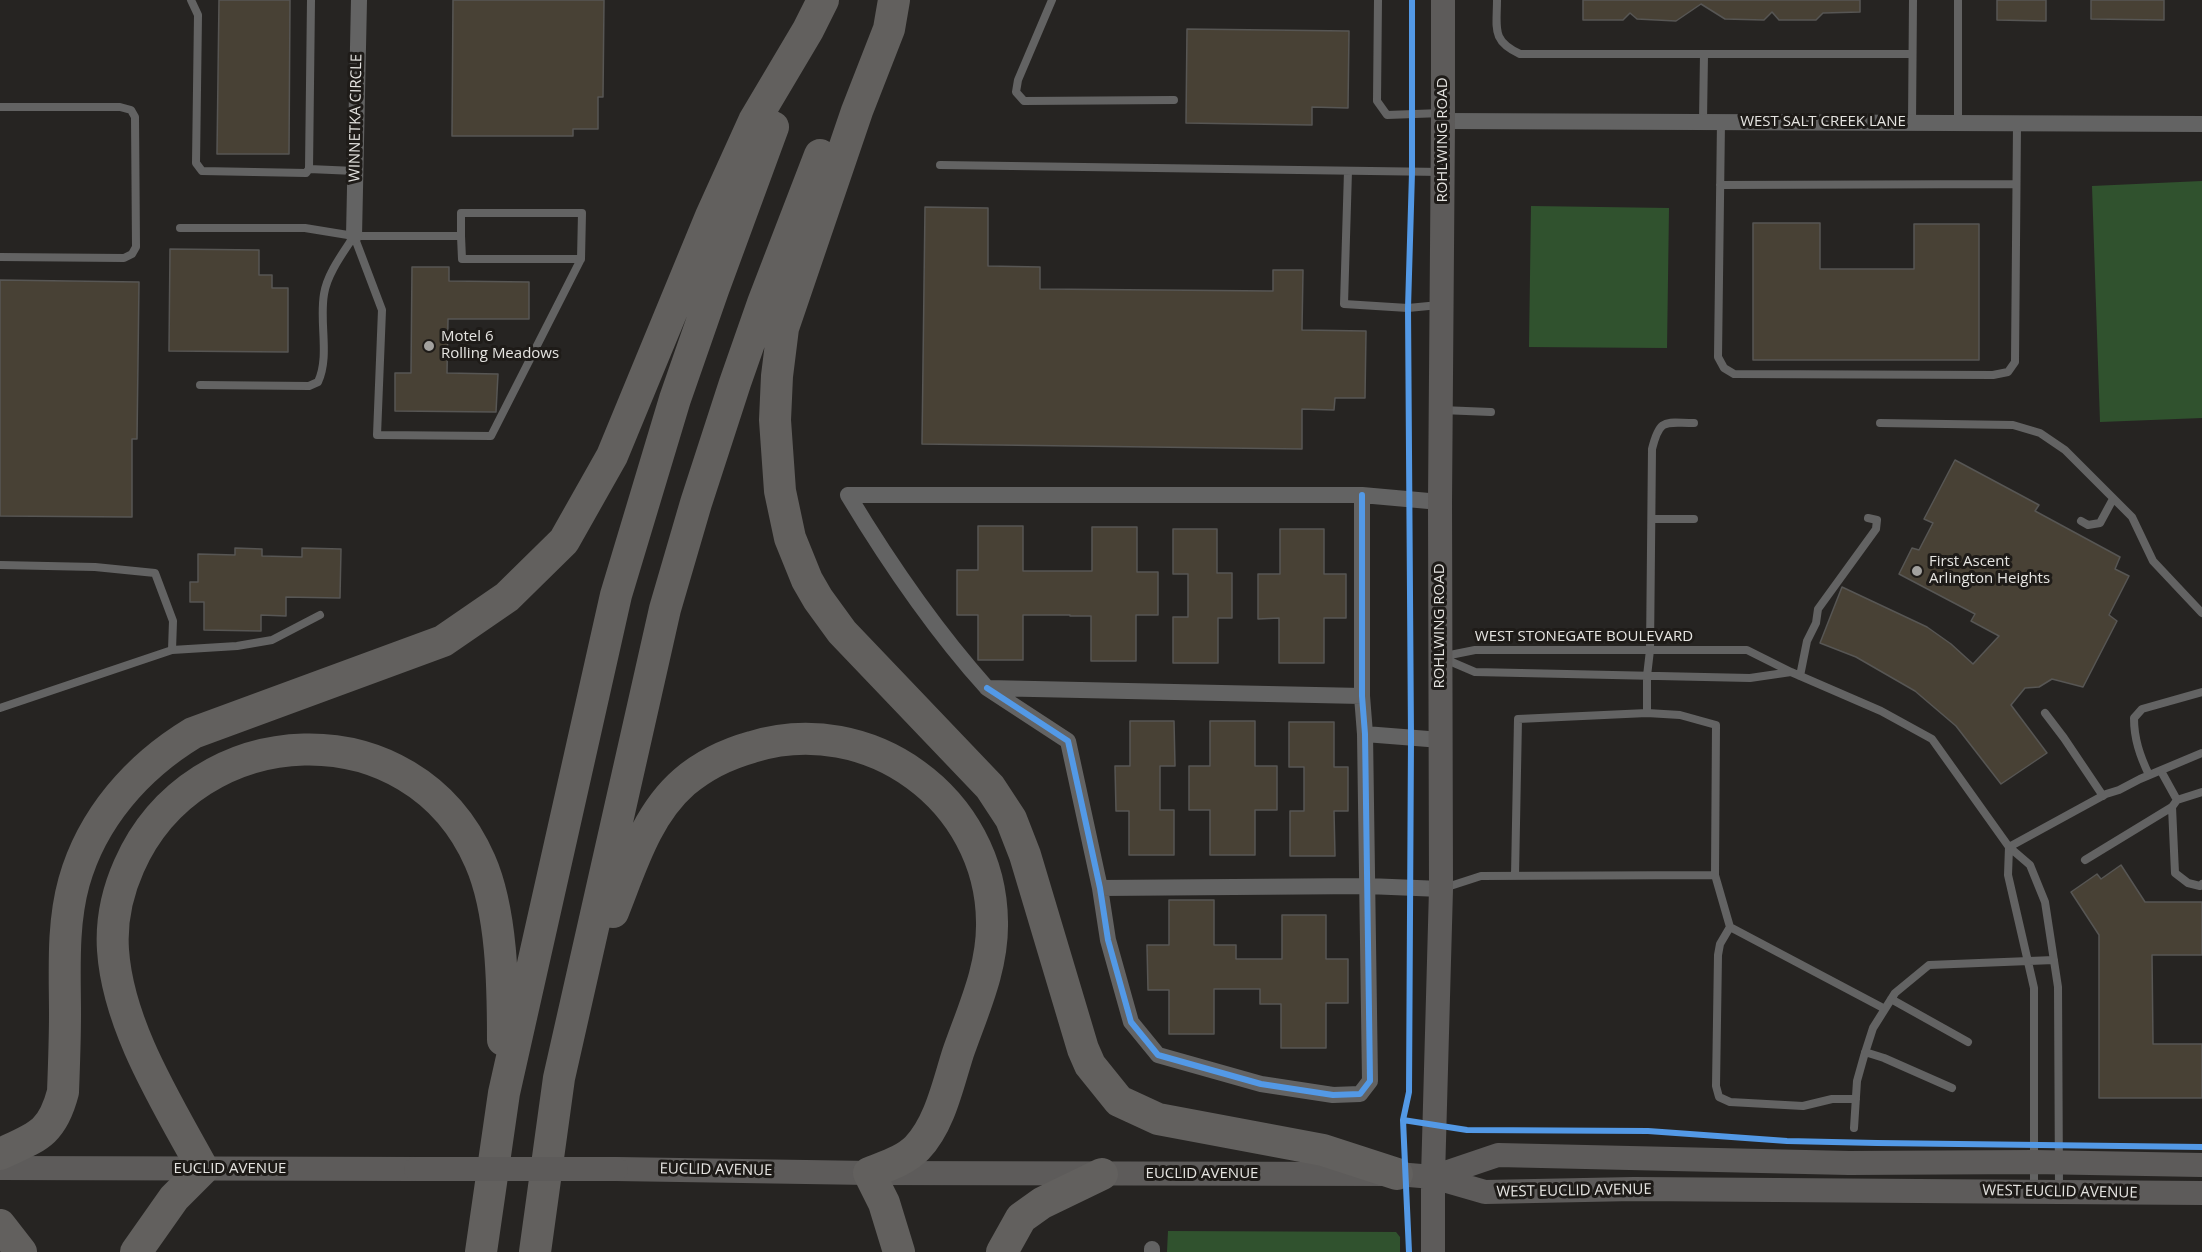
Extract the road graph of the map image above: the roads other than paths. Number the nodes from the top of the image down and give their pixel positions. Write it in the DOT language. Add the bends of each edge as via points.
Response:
graph roads {
  1 [pos="191,0"];
  2 [pos="311,0"];
  3 [pos="358,0"];
  4 [pos="823,0"];
  5 [pos="883,0"];
  6 [pos="894,0"];
  7 [pos="1052,0"];
  8 [pos="1378,0"];
  9 [pos="1443,0"];
  10 [pos="1497,0"];
  11 [pos="1913,0"];
  12 [pos="1959,0"];
  13 [pos="808,30"];
  14 [pos="1704,54"];
  15 [pos="1912,54"];
  16 [pos="1174,100"];
  17 [pos="0,107"];
  18 [pos="1443,117"];
  19 [pos="1703,121"];
  20 [pos="1721,122"];
  21 [pos="1912,123"];
  22 [pos="1958,123"];
  23 [pos="2202,124"];
  24 [pos="2017,125"];
  25 [pos="940,165"];
  26 [pos="309,169"];
  27 [pos="355,171"];
  28 [pos="1348,171"];
  29 [pos="1442,172"];
  30 [pos="2016,184"];
  31 [pos="1720,185"];
  32 [pos="180,228"];
  33 [pos="354,236"];
  34 [pos="461,236"];
  35 [pos="0,257"];
  36 [pos="581,259"];
  37 [pos="1442,304"];
  38 [pos="200,385"];
  39 [pos="1441,410"];
  40 [pos="1491,412"];
  41 [pos="1694,423"];
  42 [pos="1880,423"];
  43 [pos="1362,495"];
  44 [pos="2113,499"];
  45 [pos="1440,502"];
  46 [pos="1868,518"];
  47 [pos="1652,519"];
  48 [pos="1694,519"];
  49 [pos="2081,521"];
  50 [pos="0,565"];
  51 [pos="2202,613"];
  52 [pos="320,615"];
  53 [pos="172,650"];
  54 [pos="1650,650"];
  55 [pos="1440,657"];
  56 [pos="1791,672"];
  57 [pos="1647,676"];
  58 [pos="1800,676"];
  59 [pos="987,688"];
  60 [pos="2202,692"];
  61 [pos="1362,696"];
  62 [pos="0,708"];
  63 [pos="1647,713"];
  64 [pos="2045,713"];
  65 [pos="1365,734"];
  66 [pos="1441,740"];
  67 [pos="2202,753"];
  68 [pos="2161,771"];
  69 [pos="2149,775"];
  70 [pos="2202,792"];
  71 [pos="2103,796"];
  72 [pos="2174,804"];
  73 [pos="2009,847"];
  74 [pos="2085,860"];
  75 [pos="1515,876"];
  76 [pos="1715,876"];
  77 [pos="2202,884"];
  78 [pos="1367,886"];
  79 [pos="1100,888"];
  80 [pos="1441,889"];
  81 [pos="1730,927"];
  82 [pos="2029,960"];
  83 [pos="2054,960"];
  84 [pos="1891,999"];
  85 [pos="1885,1009"];
  86 [pos="1968,1042"];
  87 [pos="1865,1052"];
  88 [pos="560,1078"];
  89 [pos="1952,1088"];
  90 [pos="504,1093"];
  91 [pos="1856,1099"];
  92 [pos="1854,1128"];
  93 [pos="549,1147"];
  94 [pos="0,1154"];
  95 [pos="2034,1162"];
  96 [pos="2059,1162"];
  97 [pos="2202,1165"];
  98 [pos="0,1168"];
  99 [pos="203,1169"];
  100 [pos="869,1173"];
  101 [pos="1102,1174"];
  102 [pos="1397,1174"];
  103 [pos="1433,1177"];
  104 [pos="2034,1191"];
  105 [pos="2059,1191"];
  106 [pos="2202,1193"];
  107 [pos="0,1225"];
  108 [pos="21,1252"];
  109 [pos="136,1252"];
  110 [pos="481,1252"];
  111 [pos="535,1252"];
  112 [pos="552,1252"];
  113 [pos="899,1252"];
  114 [pos="1002,1252"];
  115 [pos="1433,1252"];
  1 -- 26 [label="lane" via="198,15 196,163 202,171 306,173"];
  2 -- 26 [label="lane"];
  3 -- 27 [label="street, WINNETKA CIRCLE"];
  4 -- 13 [label="highway"];
  5 -- 88 [label="highway" via="763,303 696,503 665,609"];
  6 -- 102 [label="highway" via="889,29 783,328 777,376 777,457 784,514 800,563 818,599 842,632 975,770 1003,806 1025,855 1083,1049 1090,1065 1119,1101 1158,1119 1323,1150"];
  7 -- 16 [label="lane" via="1018,80 1016,92 1024,101"];
  8 -- 18 [label="lane" via="1380,108 1387,115"];
  9 -- 18 [label="main road, ROHLWING ROAD"];
  10 -- 14 [label="lane" via="1497,36 1506,48 1520,54"];
  11 -- 15 [label="lane"];
  12 -- 22 [label="lane"];
  13 -- 90 [label="highway" via="712,290 616,595"];
  13 -- 94 [label="highway" via="754,121 612,456 564,541 507,597 443,641 193,733 166,749 117,798 93,832 73,883 67,918 63,1092 58,1109 52,1123 32,1139"];
  14 -- 15 [label="lane"];
  14 -- 19 [label="lane"];
  15 -- 21 [label="lane"];
  17 -- 35 [label="lane" via="131,110 135,117 136,247 124,258"];
  18 -- 19 [label="street, WEST SALT CREEK LANE"];
  18 -- 29 [label="main road, ROHLWING ROAD"];
  19 -- 20 [label="street, WEST SALT CREEK LANE"];
  20 -- 21 [label="street, WEST SALT CREEK LANE"];
  20 -- 31 [label="lane"];
  21 -- 22 [label="street, WEST SALT CREEK LANE"];
  22 -- 24 [label="street, WEST SALT CREEK LANE"];
  23 -- 24 [label="street, WEST SALT CREEK LANE"];
  24 -- 30 [label="lane"];
  25 -- 28 [label="lane"];
  26 -- 27 [label="lane"];
  27 -- 33 [label="street, WINNETKA CIRCLE"];
  28 -- 29 [label="lane"];
  28 -- 37 [label="lane" via="1344,304 1408,308"];
  29 -- 37 [label="main road, ROHLWING ROAD"];
  30 -- 31 [label="lane"];
  30 -- 31 [label="lane" via="2015,362 2008,372 1993,375 1734,374 1724,368 1718,357"];
  32 -- 33 [label="lane" via="305,228"];
  33 -- 34 [label="lane"];
  33 -- 36 [label="lane" via="382,310 377,435 491,436"];
  33 -- 38 [label="lane" via="324,292 323,363 318,382 309,386"];
  34 -- 36 [label="lane" via="462,259"];
  34 -- 36 [label="lane" via="461,213 582,213"];
  37 -- 39 [label="main road, ROHLWING ROAD"];
  39 -- 40 [label="lane"];
  39 -- 45 [label="main road, ROHLWING ROAD"];
  41 -- 47 [label="lane" via="1666,423 1657,430 1652,449"];
  42 -- 44 [label="lane" via="2013,425 2040,433 2065,450"];
  43 -- 45 [label="street"];
  43 -- 59 [label="street" via="848,495 932,623"];
  43 -- 61 [label="street"];
  44 -- 49 [label="lane" via="2100,523 2088,525"];
  44 -- 51 [label="lane" via="2132,517 2154,561"];
  45 -- 55 [label="main road, ROHLWING ROAD"];
  46 -- 58 [label="lane" via="1876,520 1876,530 1818,609 1816,623 1806,641"];
  47 -- 48 [label="lane"];
  47 -- 54 [label="lane"];
  50 -- 53 [label="lane" via="155,573 173,621"];
  52 -- 53 [label="lane" via="272,640"];
  53 -- 62 [label="lane"];
  54 -- 55 [label="lane, WEST STONEGATE BOULEVARD" via="1475,650"];
  54 -- 56 [label="lane, WEST STONEGATE BOULEVARD" via="1748,650"];
  54 -- 57 [label="lane"];
  55 -- 57 [label="lane" via="1474,672"];
  55 -- 66 [label="main road, ROHLWING ROAD"];
  56 -- 57 [label="lane" via="1750,678"];
  56 -- 58 [label="lane, WEST STONEGATE BOULEVARD"];
  57 -- 63 [label="lane"];
  58 -- 73 [label="lane, WEST STONEGATE BOULEVARD" via="1881,711 1932,739"];
  59 -- 61 [label="street"];
  59 -- 79 [label="street" via="1068,741"];
  60 -- 69 [label="lane" via="2142,709 2134,718 2134,733"];
  61 -- 65 [label="street"];
  63 -- 75 [label="lane" via="1518,719"];
  63 -- 76 [label="lane" via="1680,715 1716,725"];
  64 -- 71 [label="lane"];
  65 -- 66 [label="street"];
  65 -- 78 [label="street"];
  66 -- 80 [label="main road, ROHLWING ROAD"];
  67 -- 68 [label="lane"];
  68 -- 69 [label="lane"];
  68 -- 72 [label="lane"];
  69 -- 71 [label="lane"];
  70 -- 72 [label="lane"];
  71 -- 73 [label="lane"];
  72 -- 74 [label="lane"];
  72 -- 77 [label="lane" via="2175,873 2188,883"];
  73 -- 82 [label="lane" via="2008,876"];
  73 -- 83 [label="lane, WEST STONEGATE BOULEVARD" via="2030,865 2045,903"];
  75 -- 76 [label="lane"];
  75 -- 80 [label="lane" via="1481,876"];
  76 -- 81 [label="lane"];
  78 -- 79 [label="street"];
  78 -- 79 [label="street" via="1370,1081 1360,1094 1333,1095 1261,1084 1158,1055 1131,1022 1108,940"];
  78 -- 80 [label="street"];
  80 -- 103 [label="main road, ROHLWING ROAD"];
  81 -- 85 [label="lane"];
  81 -- 91 [label="lane" via="1718,955 1719,1097 1730,1102 1803,1106 1832,1099"];
  82 -- 83 [label="lane"];
  82 -- 84 [label="lane" via="1929,965"];
  82 -- 95 [label="lane" via="2034,988"];
  83 -- 96 [label="lane, WEST STONEGATE BOULEVARD" via="2058,987"];
  84 -- 85 [label="lane"];
  84 -- 86 [label="lane"];
  85 -- 87 [label="lane"];
  87 -- 89 [label="lane"];
  87 -- 91 [label="lane"];
  88 -- 93 [label="highway"];
  88 -- 100 [label="highway" via="596,987 611,917 639,845 661,809 683,783 705,766 736,752 763,744 813,739 843,742 895,760 941,795 975,848 986,875 993,922 985,979 934,1124 916,1148"];
  90 -- 99 [label="highway" via="503,988 491,896 480,861 459,824 429,792 374,761 318,749 266,753 240,760 203,778 166,808 136,850 116,900 113,948 120,996 153,1074"];
  90 -- 110 [label="highway"];
  91 -- 92 [label="lane"];
  93 -- 111 [label="highway"];
  93 -- 112 [label="highway"];
  95 -- 96 [label="main road, WEST EUCLID AVENUE"];
  95 -- 103 [label="main road, WEST EUCLID AVENUE" via="1849,1163 1498,1155"];
  95 -- 104 [label="lane"];
  96 -- 97 [label="main road, WEST EUCLID AVENUE"];
  96 -- 105 [label="lane, WEST STONEGATE BOULEVARD"];
  98 -- 99 [label="main road, EUCLID AVENUE"];
  99 -- 100 [label="main road, EUCLID AVENUE, bridge"];
  99 -- 109 [label="highway" via="174,1198"];
  100 -- 101 [label="main road, EUCLID AVENUE"];
  100 -- 113 [label="highway" via="884,1203"];
  101 -- 102 [label="main road, EUCLID AVENUE"];
  101 -- 114 [label="highway" via="1041,1203 1021,1218"];
  102 -- 103 [label="main road, EUCLID AVENUE"];
  103 -- 104 [label="main road, WEST EUCLID AVENUE" via="1485,1192"];
  103 -- 115 [label="main road, ROHLWING ROAD"];
  104 -- 105 [label="main road, WEST EUCLID AVENUE"];
  105 -- 106 [label="main road, WEST EUCLID AVENUE"];
  107 -- 108 [label="highway"];
}
